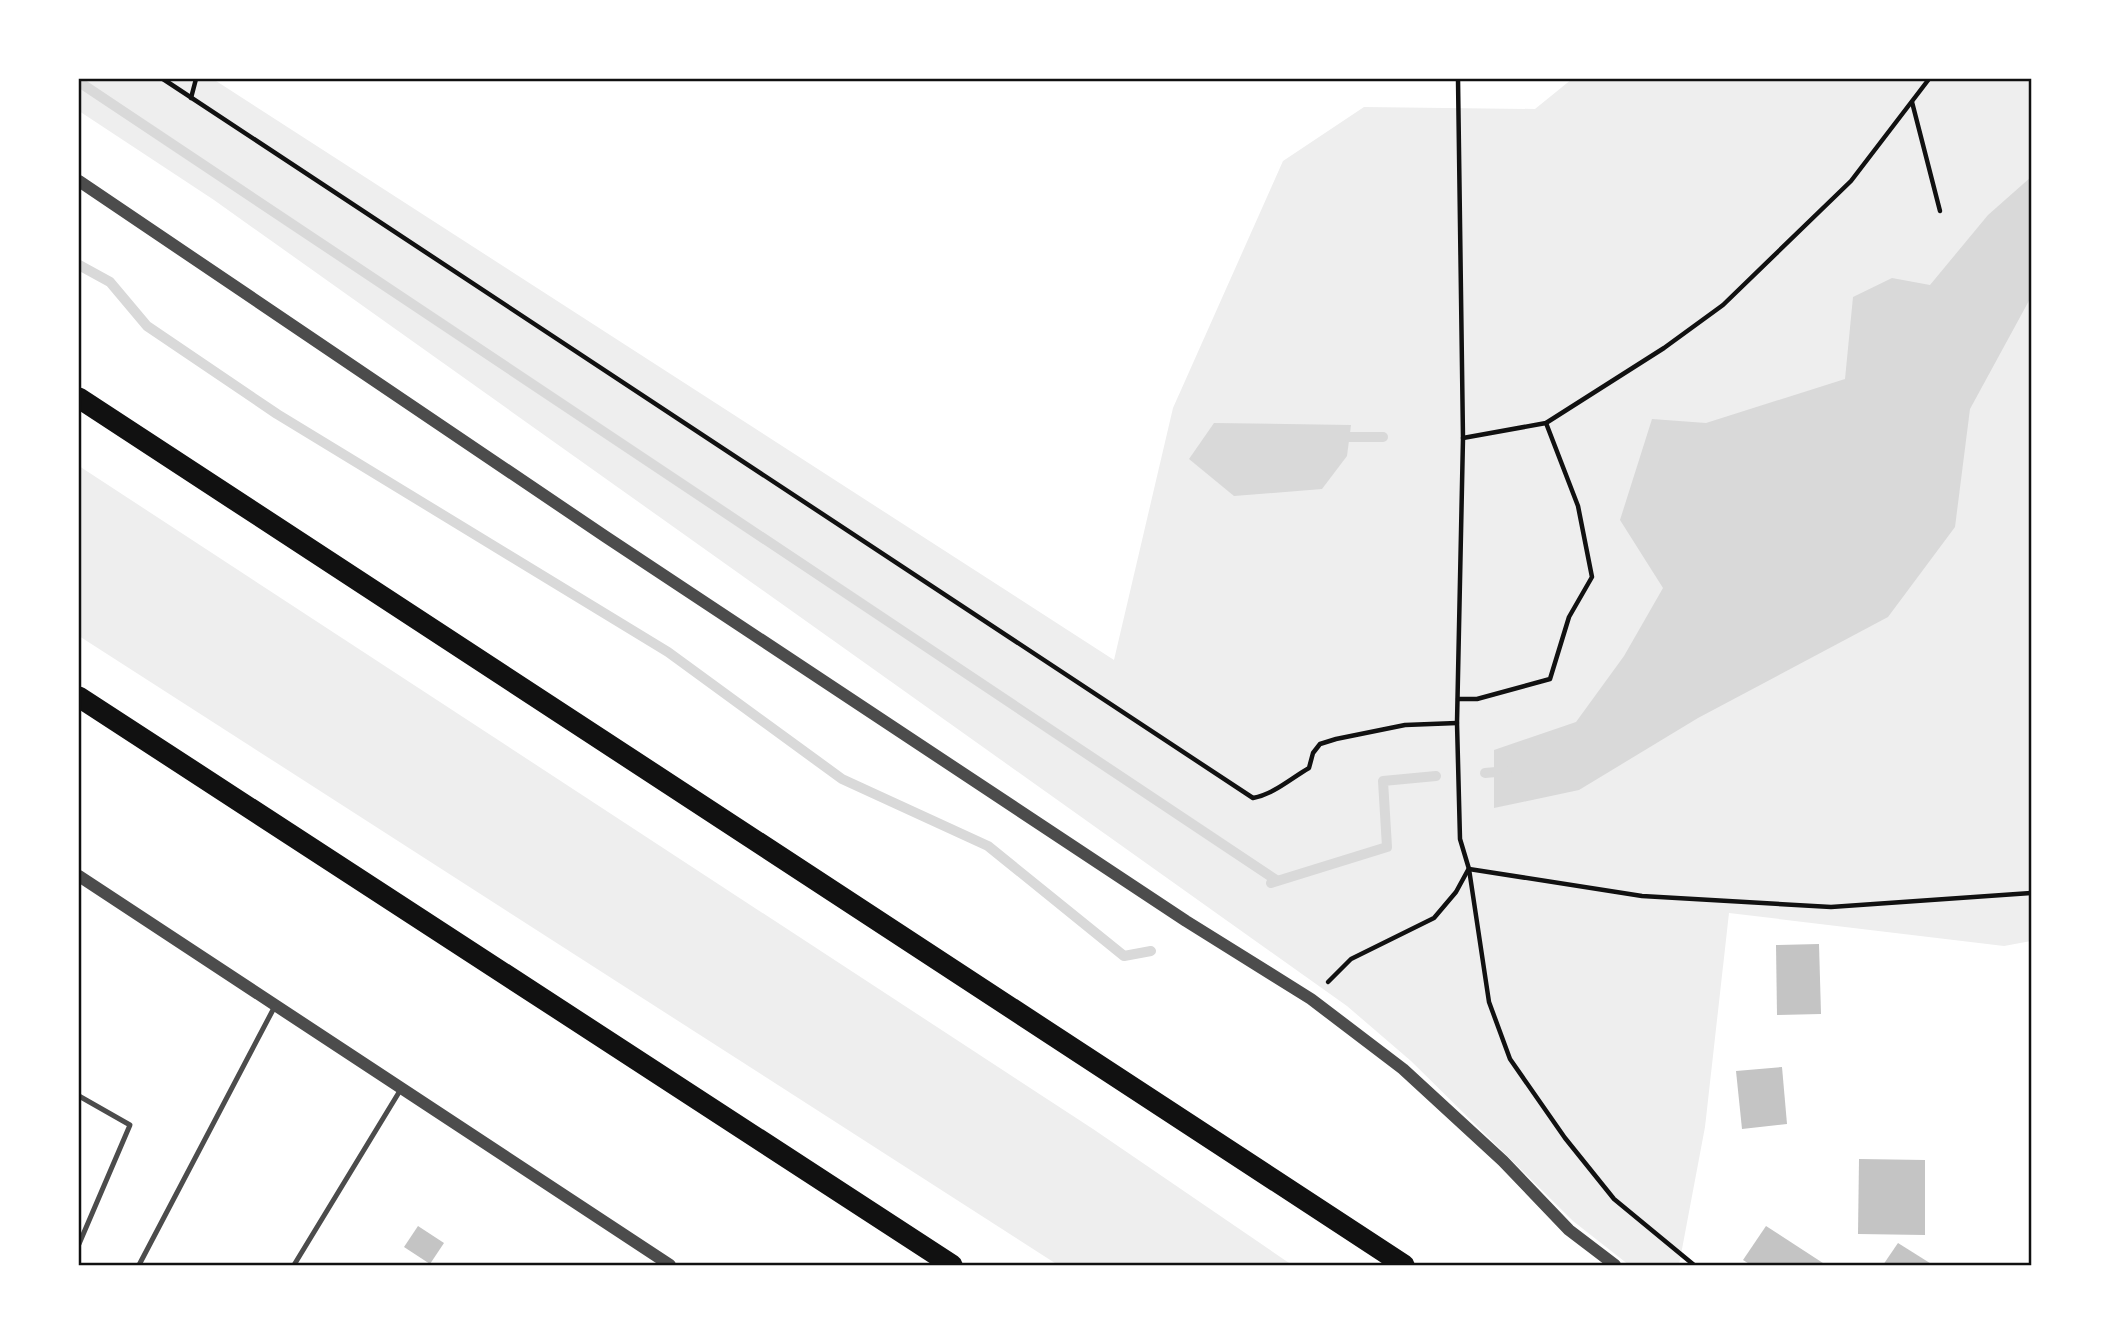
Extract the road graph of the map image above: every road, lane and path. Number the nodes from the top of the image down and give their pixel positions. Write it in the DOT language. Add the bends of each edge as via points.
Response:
graph roads {
  1 [pos="163,79"];
  2 [pos="196,79"];
  3 [pos="1458,79"];
  4 [pos="1928,79"];
  5 [pos="191,98"];
  6 [pos="1912,101"];
  7 [pos="79,181"];
  8 [pos="1940,211"];
  9 [pos="79,398"];
  10 [pos="1546,423"];
  11 [pos="1464,438"];
  12 [pos="79,697"];
  13 [pos="1458,699"];
  14 [pos="1457,723"];
  15 [pos="1469,869"];
  16 [pos="79,876"];
  17 [pos="2031,893"];
  18 [pos="1311,999"];
  19 [pos="275,1006"];
  20 [pos="401,1088"];
  21 [pos="79,1097"];
  22 [pos="79,1223"];
  23 [pos="86,1227"];
  24 [pos="79,1244"];
  25 [pos="139,1265"];
  26 [pos="294,1265"];
  27 [pos="670,1265"];
  28 [pos="952,1265"];
  29 [pos="1404,1265"];
  30 [pos="1615,1265"];
  31 [pos="1694,1265"];
  1 -- 5 [label="path"];
  2 -- 5 [label="path"];
  3 -- 11 [label="path"];
  4 -- 6 [label="path"];
  5 -- 14 [label="path" via="1253,797 1269,794 1309,768 1320,744 1405,725"];
  6 -- 8 [label="path"];
  6 -- 10 [label="path" via="1851,181 1723,305"];
  7 -- 18 [label="street" via="629,552"];
  9 -- 29 [label="highway"];
  10 -- 11 [label="path"];
  10 -- 13 [label="path" via="1578,506 1592,577 1569,617 1550,679 1477,699"];
  11 -- 13 [label="path"];
  12 -- 28 [label="highway"];
  13 -- 14 [label="path"];
  14 -- 15 [label="path" via="1460,839"];
  15 -- 17 [label="path" via="1642,896 1831,907"];
  15 -- 18 [label="path" via="1434,918 1351,959"];
  15 -- 31 [label="path" via="1489,1002 1510,1059 1614,1199"];
  16 -- 19 [label="street"];
  18 -- 30 [label="street" via="1402,1069 1503,1161 1569,1230"];
  19 -- 20 [label="street"];
  19 -- 25 [label="lane"];
  20 -- 26 [label="lane"];
  20 -- 27 [label="street"];
  21 -- 23 [label="lane" via="130,1125"];
  22 -- 23 [label="lane"];
  23 -- 24 [label="lane"];
}
